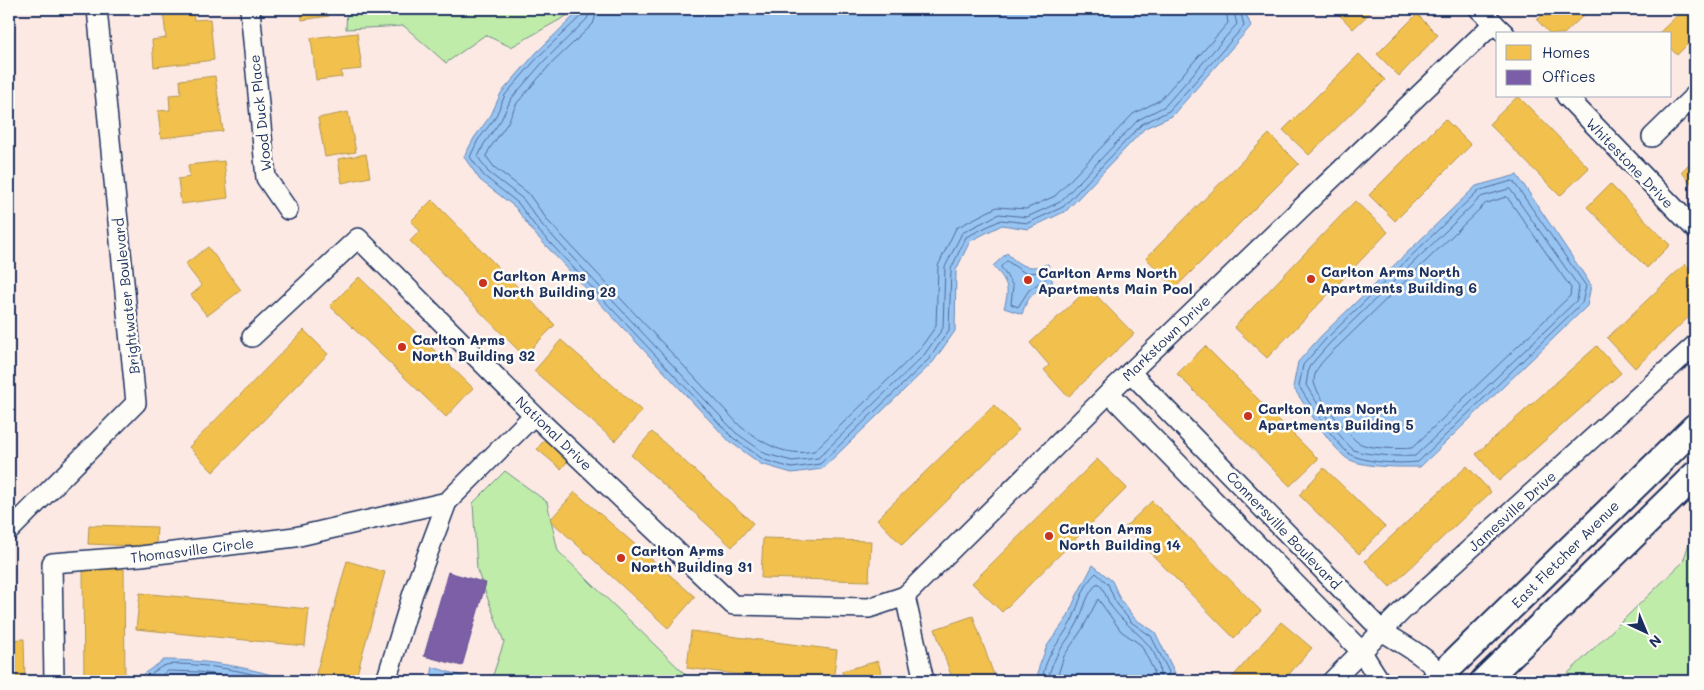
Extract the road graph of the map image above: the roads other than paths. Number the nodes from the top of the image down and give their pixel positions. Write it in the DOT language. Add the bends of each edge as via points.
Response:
graph roads {
  1 [pos="97,9"];
  2 [pos="250,9"];
  3 [pos="1479,9"];
  4 [pos="1500,28"];
  5 [pos="1695,95"];
  6 [pos="1568,98"];
  7 [pos="1652,137"];
  8 [pos="288,210"];
  9 [pos="1695,229"];
  10 [pos="252,338"];
  11 [pos="1695,345"];
  12 [pos="1130,372"];
  13 [pos="1110,393"];
  14 [pos="534,415"];
  15 [pos="1695,427"];
  16 [pos="1695,475"];
  17 [pos="447,502"];
  18 [pos="9,531"];
  19 [pos="905,596"];
  20 [pos="1382,631"];
  21 [pos="1361,652"];
  22 [pos="1440,679"];
  23 [pos="54,681"];
  24 [pos="386,681"];
  25 [pos="924,681"];
  26 [pos="1332,681"];
  27 [pos="1380,681"];
  28 [pos="1484,681"];
  1 -- 18 [label="street, Brightwater Boulevard" via="136,403"];
  2 -- 8 [label="street, Wood Duck Place" via="266,178"];
  3 -- 4 [label="street"];
  4 -- 12 [label="street, Markstown Drive"];
  5 -- 7 [label="street"];
  6 -- 9 [label="street, Whitestone Drive"];
  10 -- 14 [label="street, National Drive" via="358,238"];
  11 -- 20 [label="street, Jamesville Drive"];
  12 -- 13 [label="street, Markstown Drive"];
  12 -- 20 [label="street, Connersville Boulevard"];
  13 -- 19 [label="street, Markstown Drive"];
  13 -- 21 [label="street"];
  14 -- 17 [label="street"];
  14 -- 19 [label="street, National Drive" via="733,605 870,608"];
  15 -- 22 [label="main road, East Fletcher Avenue"];
  16 -- 28 [label="main road"];
  17 -- 23 [label="street, Thomasville Circle" via="295,538 52,563"];
  17 -- 24 [label="street" via="412,593"];
  19 -- 25 [label="street"];
  20 -- 21 [label="street, Jamesville Drive"];
  20 -- 22 [label="street, Connersville Boulevard" via="1424,659"];
  21 -- 26 [label="street, Jamesville Drive"];
  21 -- 27 [label="street"];
}
